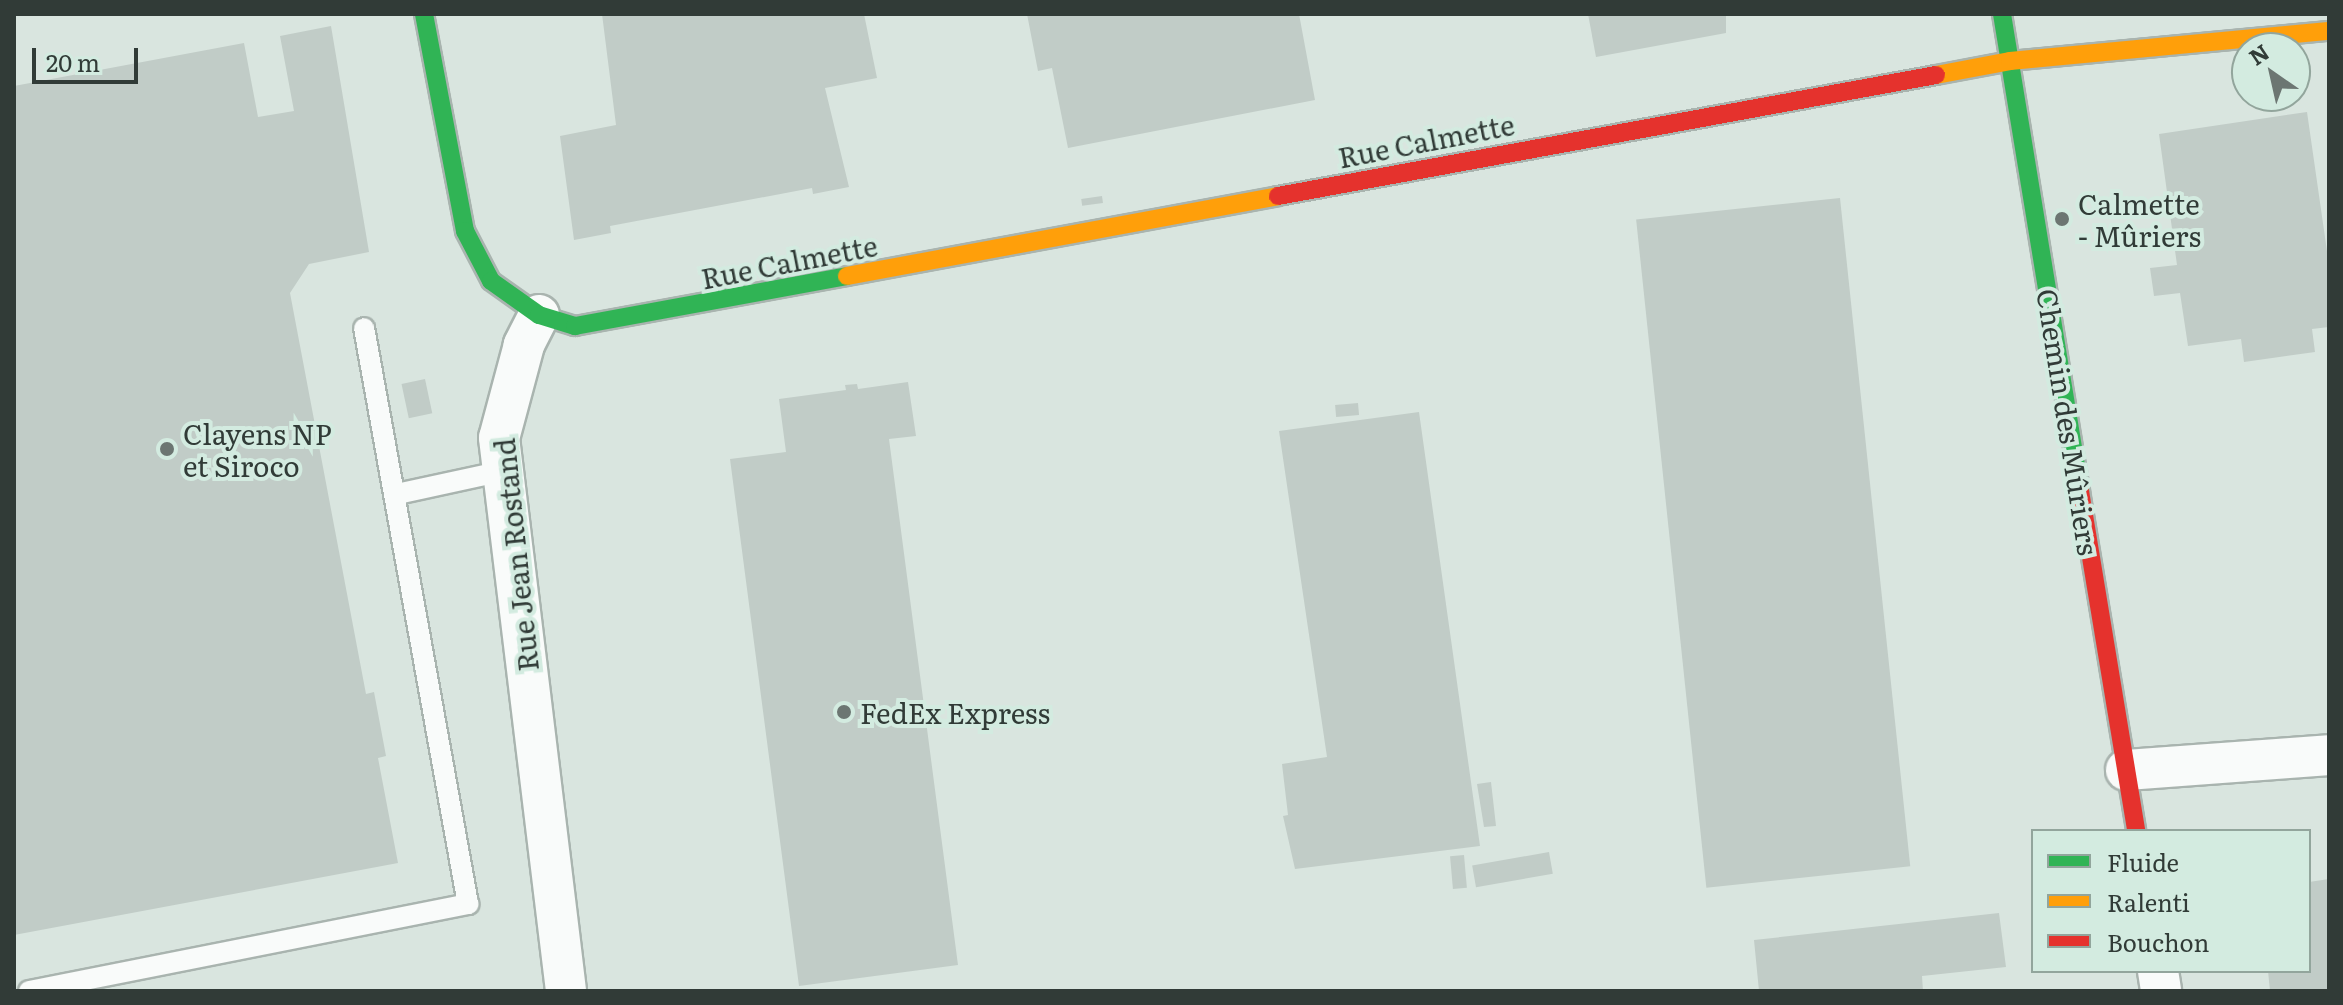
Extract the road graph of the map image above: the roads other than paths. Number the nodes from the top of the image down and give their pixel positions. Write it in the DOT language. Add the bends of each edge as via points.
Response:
graph roads {
  1 [pos="424,14"];
  2 [pos="2002,14"];
  3 [pos="2329,31"];
  4 [pos="2010,61"];
  5 [pos="539,315"];
  6 [pos="364,328"];
  7 [pos="503,471"];
  8 [pos="397,494"];
  9 [pos="2329,755"];
  10 [pos="2126,770"];
  11 [pos="2136,829"];
  12 [pos="29,991"];
  13 [pos="566,991"];
  1 -- 5 [label="street" via="465,231 491,281"];
  2 -- 4 [label="street, Chemin des Mûriers"];
  3 -- 4 [label="street, Rue Calmette"];
  4 -- 5 [label="street, Rue Calmette" via="621,321 575,326"];
  4 -- 10 [label="street, Chemin des Mûriers"];
  5 -- 7 [label="street, Rue Jean Rostand" via="524,345 499,438"];
  6 -- 8 [label="lane"];
  7 -- 8 [label="lane"];
  7 -- 13 [label="street, Rue Jean Rostand"];
  8 -- 12 [label="lane" via="468,904"];
  9 -- 10 [label="street"];
  10 -- 11 [label="street, Chemin des Mûriers"];
}
